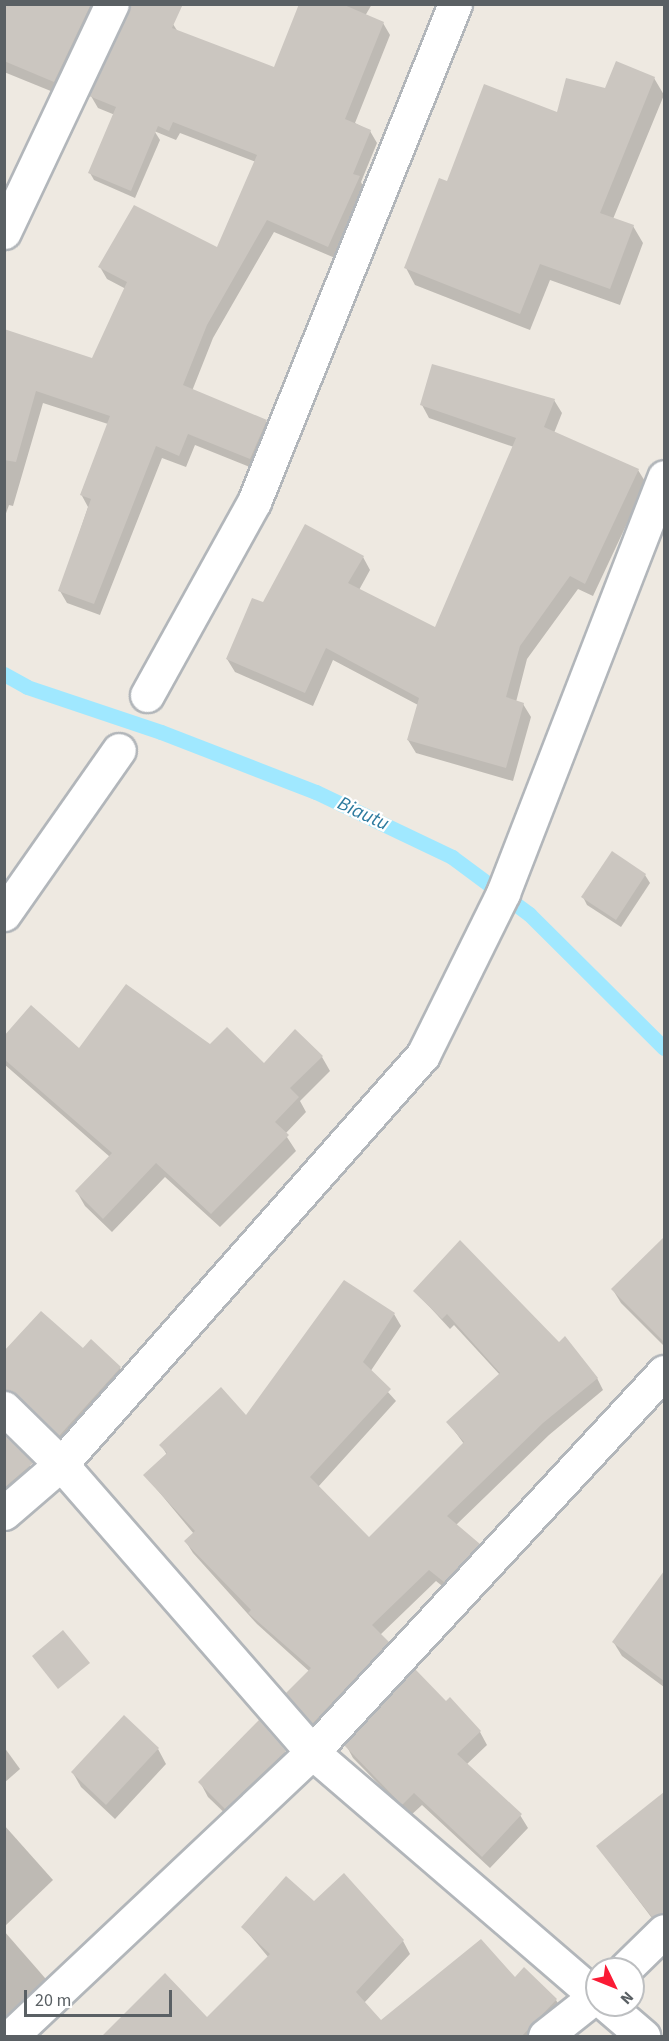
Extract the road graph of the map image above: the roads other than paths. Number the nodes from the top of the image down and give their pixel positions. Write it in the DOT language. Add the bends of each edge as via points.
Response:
graph roads {
  1 [pos="112,4"];
  2 [pos="455,4"];
  3 [pos="4,232"];
  4 [pos="664,477"];
  5 [pos="147,695"];
  6 [pos="119,750"];
  7 [pos="4,914"];
  8 [pos="664,1372"];
  9 [pos="4,1408"];
  10 [pos="61,1464"];
  11 [pos="4,1513"];
  12 [pos="312,1752"];
  13 [pos="664,1931"];
  14 [pos="637,1957"];
  15 [pos="585,1986"];
  16 [pos="585,2005"];
  17 [pos="620,2017"];
  18 [pos="10,2037"];
  19 [pos="545,2037"];
  20 [pos="643,2037"];
  1 -- 3 [label="street"];
  2 -- 5 [label="street" via="254,502"];
  4 -- 10 [label="street" via="503,893 423,1055"];
  6 -- 7 [label="street"];
  8 -- 12 [label="street"];
  9 -- 10 [label="street"];
  10 -- 11 [label="street"];
  10 -- 12 [label="street"];
  12 -- 15 [label="street"];
  12 -- 18 [label="street"];
  13 -- 14 [label="street"];
  16 -- 19 [label="street"];
  17 -- 20 [label="street"];
}
